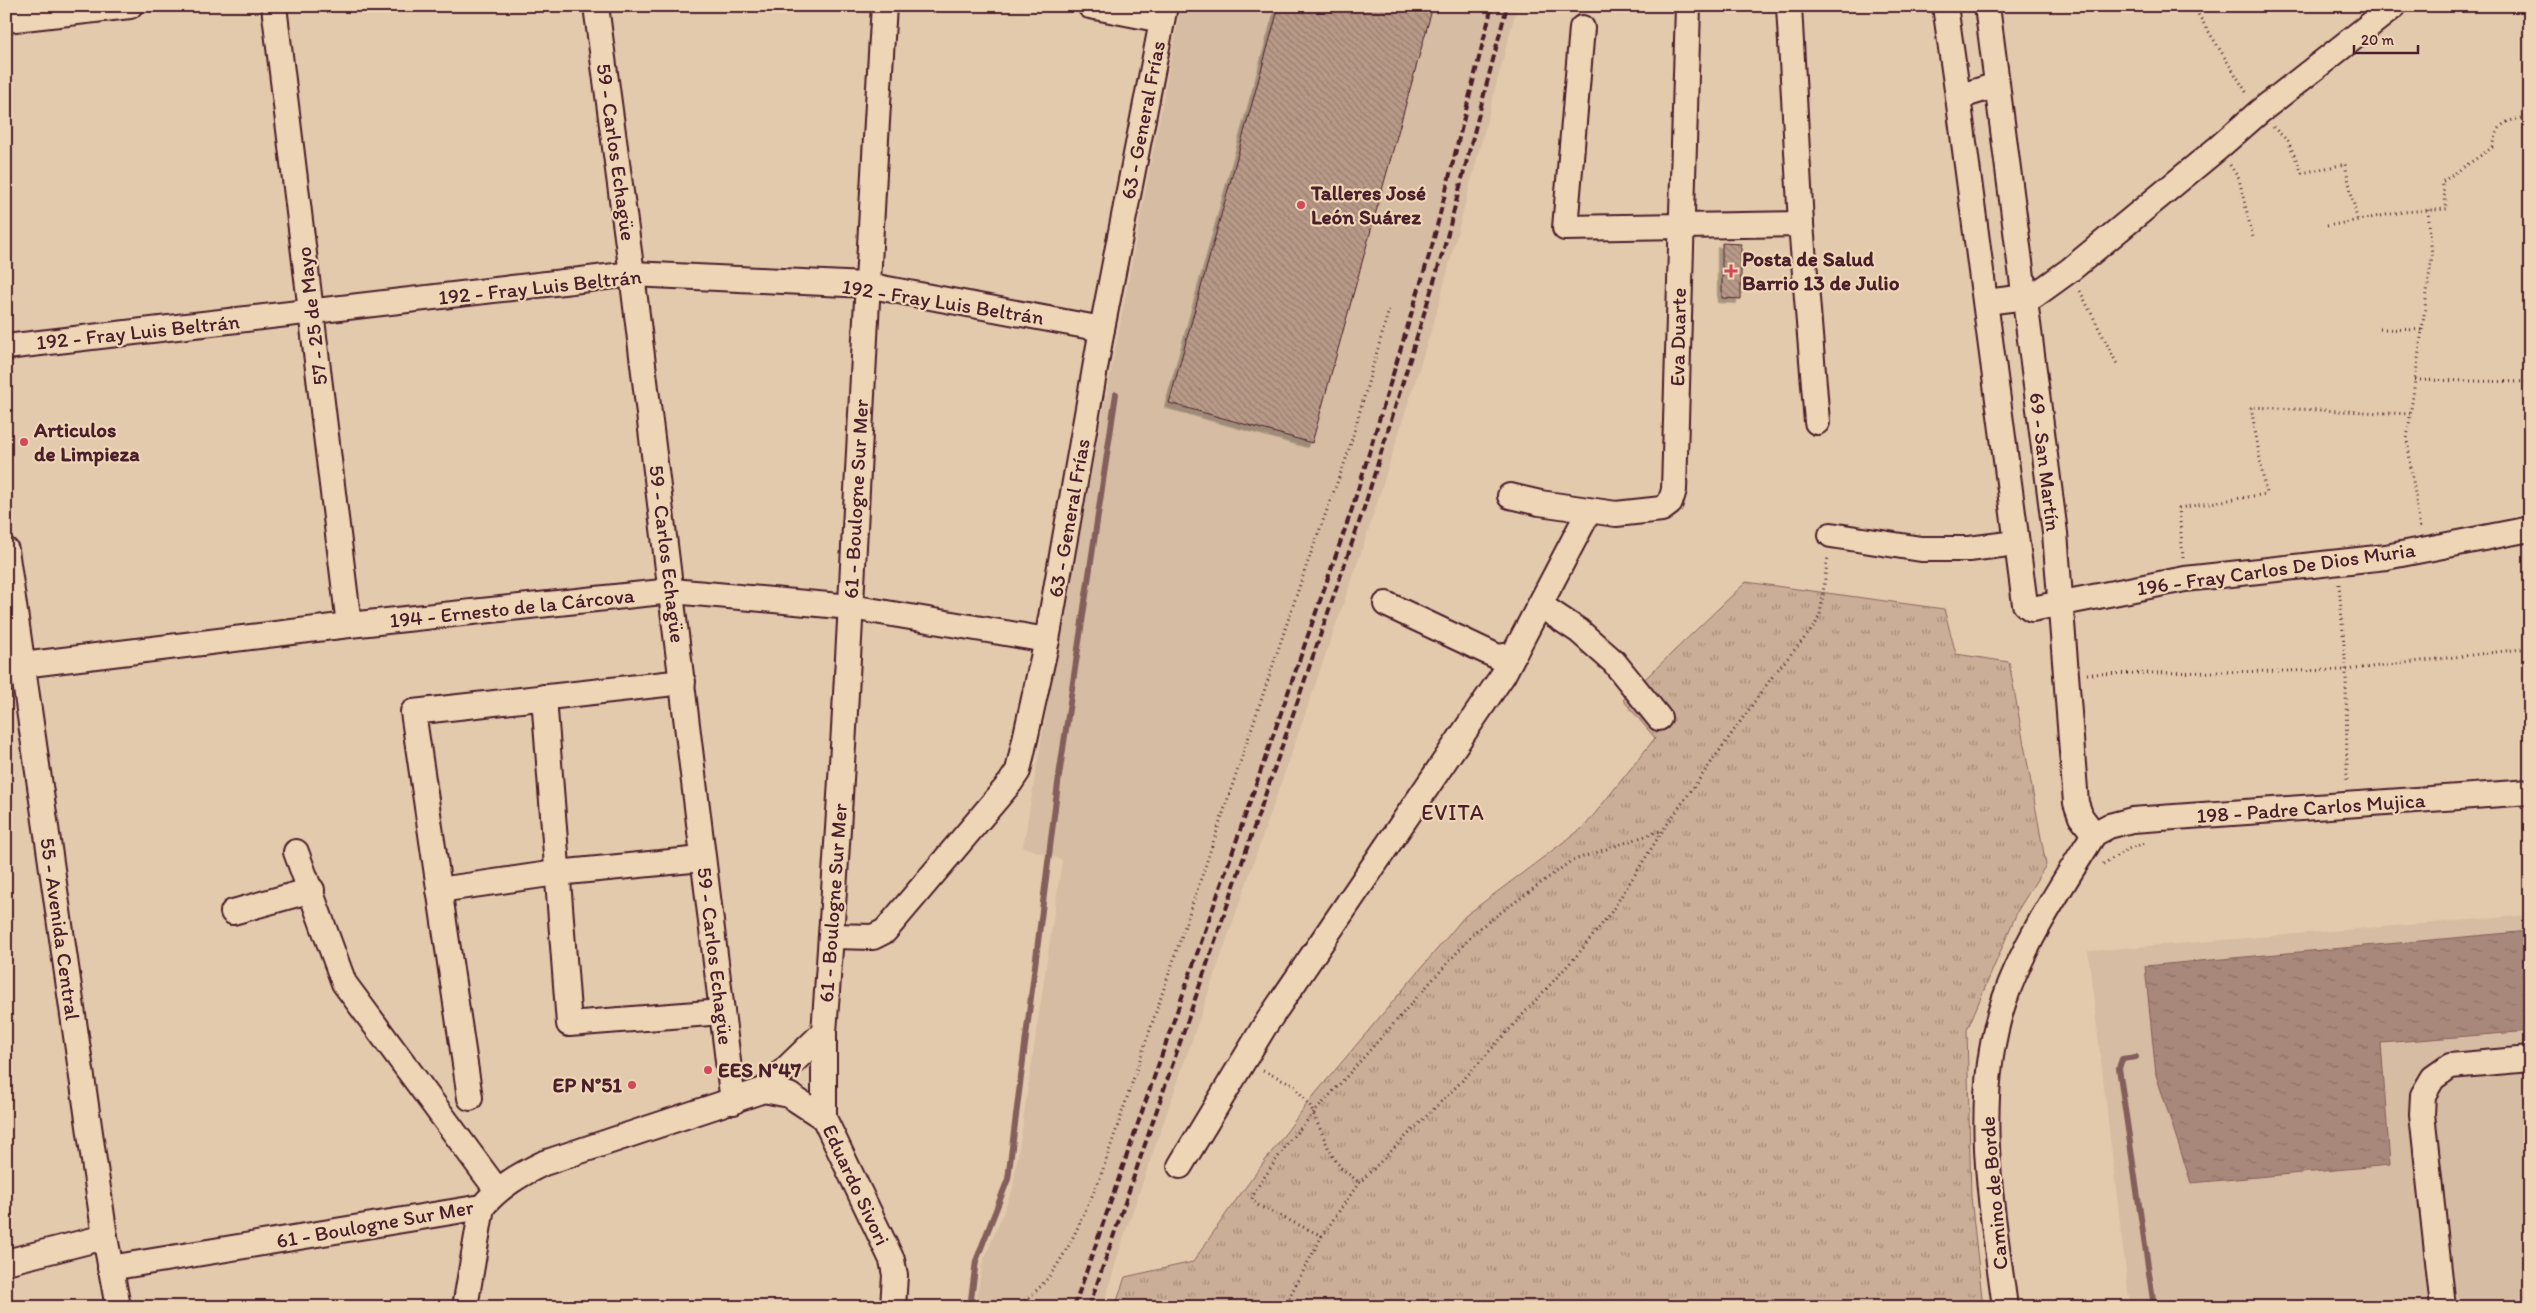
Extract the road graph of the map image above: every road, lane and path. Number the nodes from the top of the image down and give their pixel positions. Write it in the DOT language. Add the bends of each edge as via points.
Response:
graph roads {
  1 [pos="130,6"];
  2 [pos="274,6"];
  3 [pos="596,6"];
  4 [pos="884,6"];
  5 [pos="1090,6"];
  6 [pos="1688,6"];
  7 [pos="1789,6"];
  8 [pos="1945,6"];
  9 [pos="1987,6"];
  10 [pos="2192,6"];
  11 [pos="2394,6"];
  12 [pos="1164,13"];
  13 [pos="6,20"];
  14 [pos="1582,28"];
  15 [pos="1997,85"];
  16 [pos="1958,97"];
  17 [pos="2258,112"];
  18 [pos="2530,116"];
  19 [pos="2218,148"];
  20 [pos="2428,210"];
  21 [pos="2357,219"];
  22 [pos="1801,224"];
  23 [pos="1680,226"];
  24 [pos="2327,226"];
  25 [pos="2253,238"];
  26 [pos="2070,270"];
  27 [pos="632,274"];
  28 [pos="866,285"];
  29 [pos="2025,298"];
  30 [pos="1986,302"];
  31 [pos="1389,310"];
  32 [pos="311,313"];
  33 [pos="1102,329"];
  34 [pos="2380,329"];
  35 [pos="2422,330"];
  36 [pos="6,347"];
  37 [pos="2530,349"];
  38 [pos="2530,356"];
  39 [pos="2117,364"];
  40 [pos="2415,380"];
  41 [pos="2530,382"];
  42 [pos="2410,414"];
  43 [pos="1817,422"];
  44 [pos="1510,496"];
  45 [pos="1589,511"];
  46 [pos="2530,529"];
  47 [pos="1831,535"];
  48 [pos="2016,543"];
  49 [pos="2423,549"];
  50 [pos="6,550"];
  51 [pos="2337,562"];
  52 [pos="2185,579"];
  53 [pos="672,591"];
  54 [pos="1386,604"];
  55 [pos="2025,604"];
  56 [pos="1540,605"];
  57 [pos="2059,605"];
  58 [pos="851,607"];
  59 [pos="349,625"];
  60 [pos="1047,640"];
  61 [pos="2530,648"];
  62 [pos="1513,655"];
  63 [pos="14,666"];
  64 [pos="2346,670"];
  65 [pos="2066,674"];
  66 [pos="683,682"];
  67 [pos="544,697"];
  68 [pos="1659,718"];
  69 [pos="2530,792"];
  70 [pos="2348,805"];
  71 [pos="1663,830"];
  72 [pos="2094,834"];
  73 [pos="2154,840"];
  74 [pos="296,852"];
  75 [pos="702,859"];
  76 [pos="2097,868"];
  77 [pos="556,873"];
  78 [pos="312,890"];
  79 [pos="439,890"];
  80 [pos="233,912"];
  81 [pos="832,936"];
  82 [pos="722,1012"];
  83 [pos="824,1032"];
  84 [pos="2530,1059"];
  85 [pos="1242,1063"];
  86 [pos="764,1090"];
  87 [pos="470,1098"];
  88 [pos="733,1102"];
  89 [pos="1314,1114"];
  90 [pos="824,1118"];
  91 [pos="1180,1166"];
  92 [pos="1360,1182"];
  93 [pos="490,1199"];
  94 [pos="1322,1236"];
  95 [pos="105,1237"];
  96 [pos="6,1262"];
  97 [pos="110,1268"];
  98 [pos="118,1307"];
  99 [pos="465,1307"];
  100 [pos="893,1307"];
  101 [pos="1011,1307"];
  102 [pos="1284,1307"];
  103 [pos="2005,1307"];
  104 [pos="2443,1307"];
  1 -- 13 [label="street"];
  2 -- 32 [label="street, 57 - 25 de Mayo"];
  3 -- 27 [label="street, 59 - Carlos Echagüe"];
  4 -- 28 [label="street, 61 - Boulogne Sur Mer"];
  5 -- 12 [label="street"];
  6 -- 23 [label="street, Eva Duarte"];
  7 -- 22 [label="street"];
  8 -- 16 [label="street, 69 - San Martín"];
  9 -- 15 [label="street, 69 - San Martín"];
  10 -- 17 [label="path"];
  11 -- 17 [label="street"];
  12 -- 33 [label="street, 63 - General Frías"];
  14 -- 23 [label="street" via="1565,228"];
  15 -- 16 [label="street"];
  15 -- 29 [label="street, 69 - San Martín"];
  16 -- 30 [label="street, 69 - San Martín"];
  17 -- 19 [label="street"];
  17 -- 21 [label="path" via="2288,141 2302,173 2346,164"];
  18 -- 20 [label="path" via="2503,122 2496,131 2493,147 2442,182 2447,209"];
  19 -- 25 [label="path" via="2240,179"];
  19 -- 26 [label="street"];
  20 -- 21 [label="path"];
  20 -- 35 [label="path" via="2432,255"];
  21 -- 24 [label="path"];
  22 -- 23 [label="street"];
  22 -- 43 [label="street"];
  23 -- 45 [label="street, Eva Duarte" via="1674,490 1670,503 1662,509 1616,514"];
  26 -- 29 [label="street" via="2034,296"];
  26 -- 39 [label="path"];
  27 -- 28 [label="street, 192 - Fray Luis Beltrán"];
  27 -- 32 [label="street, 192 - Fray Luis Beltrán"];
  27 -- 53 [label="street, 59 - Carlos Echagüe"];
  28 -- 33 [label="street, 192 - Fray Luis Beltrán"];
  28 -- 58 [label="street, 61 - Boulogne Sur Mer"];
  29 -- 30 [label="street"];
  29 -- 57 [label="street, 69 - San Martín" via="2054,533"];
  30 -- 48 [label="street, 69 - San Martín"];
  31 -- 101 [label="path" via="1347,456 1307,564 1099,1180 1070,1243 1052,1271 1028,1299"];
  32 -- 36 [label="street, 192 - Fray Luis Beltrán"];
  32 -- 59 [label="street, 57 - 25 de Mayo"];
  33 -- 60 [label="street, 63 - General Frías"];
  34 -- 35 [label="path"];
  35 -- 40 [label="path"];
  37 -- 38 [label="path"];
  40 -- 41 [label="path"];
  40 -- 42 [label="path"];
  42 -- 49 [label="path" via="2407,439"];
  42 -- 52 [label="path" via="2251,407 2266,494 2179,508"];
  44 -- 45 [label="street, Eva Duarte"];
  45 -- 56 [label="street"];
  46 -- 49 [label="street, 196 - Fray Carlos De Dios Muria"];
  47 -- 48 [label="street" via="1921,549 1969,549"];
  47 -- 71 [label="path" via="1820,615 1814,627 1775,673"];
  48 -- 55 [label="street, 69 - San Martín"];
  49 -- 51 [label="street, 196 - Fray Carlos De Dios Muria"];
  50 -- 63 [label="street, 55 - Avenida Central"];
  51 -- 52 [label="street, 196 - Fray Carlos De Dios Muria"];
  51 -- 64 [label="path"];
  52 -- 57 [label="street, 196 - Fray Carlos De Dios Muria"];
  53 -- 58 [label="street, 194 - Ernesto de la Cárcova"];
  53 -- 59 [label="street, 194 - Ernesto de la Cárcova"];
  53 -- 66 [label="street, 59 - Carlos Echagüe"];
  54 -- 62 [label="street" via="1498,657"];
  55 -- 57 [label="street, 196 - Fray Carlos De Dios Muria" via="2032,609"];
  56 -- 62 [label="street"];
  56 -- 68 [label="street" via="1580,631 1614,662"];
  57 -- 65 [label="street, 69 - San Martín"];
  58 -- 60 [label="street, 194 - Ernesto de la Cárcova"];
  58 -- 81 [label="street, 61 - Boulogne Sur Mer"];
  59 -- 63 [label="street, 194 - Ernesto de la Cárcova"];
  60 -- 81 [label="street, 63 - General Frías" via="1018,771 1010,783 885,931 873,937"];
  61 -- 64 [label="path"];
  62 -- 85 [label="street" via="1503,675"];
  63 -- 95 [label="street, 55 - Avenida Central"];
  64 -- 65 [label="path"];
  64 -- 70 [label="path"];
  65 -- 72 [label="street, 69 - San Martín" via="2076,803 2080,817"];
  66 -- 67 [label="street"];
  66 -- 75 [label="street, 59 - Carlos Echagüe"];
  67 -- 77 [label="street"];
  67 -- 79 [label="street" via="414,712"];
  69 -- 70 [label="street, 198 - Padre Carlos Mujica"];
  70 -- 72 [label="street, 198 - Padre Carlos Mujica" via="2132,820"];
  71 -- 89 [label="path" via="1571,861 1477,930"];
  71 -- 92 [label="path" via="1610,914 1579,953 1465,1078"];
  72 -- 103 [label="street, Camino de Borde" via="2034,935 2004,1001 1994,1037 1986,1106 1987,1162"];
  73 -- 76 [label="path" via="2130,848"];
  74 -- 78 [label="street"];
  75 -- 77 [label="street"];
  75 -- 82 [label="street, 59 - Carlos Echagüe"];
  77 -- 79 [label="street"];
  77 -- 82 [label="street" via="569,1024"];
  78 -- 80 [label="street"];
  78 -- 93 [label="street" via="344,983"];
  79 -- 87 [label="street"];
  81 -- 83 [label="street, 61 - Boulogne Sur Mer"];
  82 -- 88 [label="street, 59 - Carlos Echagüe"];
  83 -- 86 [label="street, 61 - Boulogne Sur Mer"];
  83 -- 90 [label="street, Eduardo Sivori"];
  84 -- 104 [label="street" via="2450,1066 2433,1078 2423,1095 2422,1114"];
  85 -- 89 [label="path" via="1293,1084"];
  85 -- 91 [label="street"];
  86 -- 88 [label="street, 61 - Boulogne Sur Mer"];
  86 -- 90 [label="street" via="789,1094"];
  88 -- 93 [label="street, 61 - Boulogne Sur Mer" via="544,1163 516,1176"];
  89 -- 92 [label="path" via="1331,1154 1341,1168"];
  89 -- 94 [label="path" via="1289,1142 1252,1199 1258,1205"];
  90 -- 100 [label="street, Eduardo Sivori" via="892,1260 895,1275"];
  92 -- 94 [label="path"];
  93 -- 97 [label="street, 61 - Boulogne Sur Mer"];
  93 -- 99 [label="street"];
  94 -- 102 [label="path"];
  95 -- 96 [label="street"];
  95 -- 97 [label="street, 55 - Avenida Central"];
  97 -- 98 [label="street, 55 - Avenida Central"];
}
